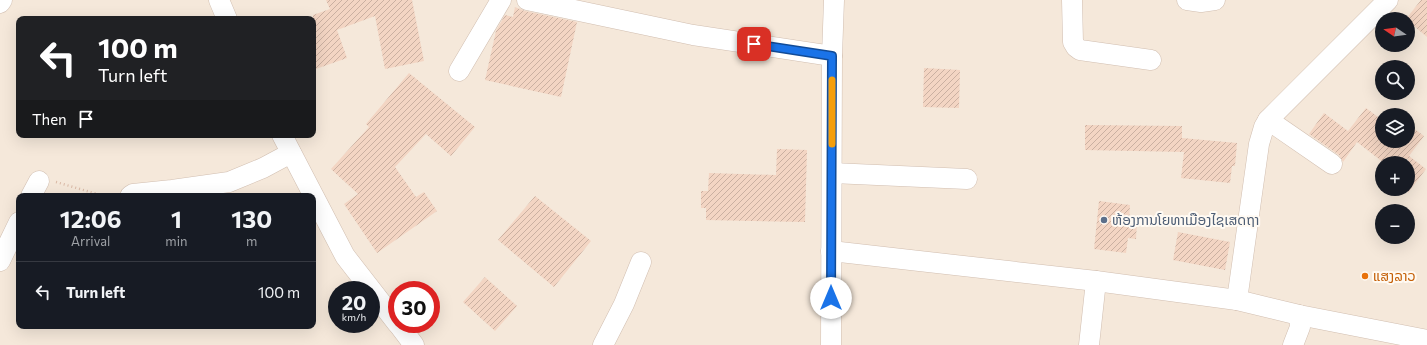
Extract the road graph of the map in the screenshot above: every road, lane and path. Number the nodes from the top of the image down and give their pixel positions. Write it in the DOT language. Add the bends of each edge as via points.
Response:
graph roads {
  1 [pos="2,0"];
  2 [pos="219,0"];
  3 [pos="501,0"];
  4 [pos="527,0"];
  5 [pos="834,0"];
  6 [pos="1072,0"];
  7 [pos="1186,0"];
  8 [pos="1216,0"];
  9 [pos="1388,0"];
  10 [pos="0,3"];
  11 [pos="226,16"];
  12 [pos="832,56"];
  13 [pos="1150,60"];
  14 [pos="459,71"];
  15 [pos="1268,120"];
  16 [pos="284,138"];
  17 [pos="291,153"];
  18 [pos="1332,164"];
  19 [pos="832,173"];
  20 [pos="967,179"];
  21 [pos="35,188"];
  22 [pos="93,193"];
  23 [pos="144,193"];
  24 [pos="312,193"];
  25 [pos="316,201"];
  26 [pos="16,228"];
  27 [pos="831,251"];
  28 [pos="0,260"];
  29 [pos="641,262"];
  30 [pos="1096,281"];
  31 [pos="1237,300"];
  32 [pos="388,312"];
  33 [pos="1299,315"];
  34 [pos="404,333"];
  35 [pos="1427,340"];
  36 [pos="414,345"];
  37 [pos="603,345"];
  38 [pos="831,345"];
  39 [pos="1089,345"];
  40 [pos="1293,345"];
  1 -- 10 [label="street"];
  2 -- 11 [label="street"];
  3 -- 14 [label="street"];
  4 -- 12 [label="street" via="693,35"];
  5 -- 12 [label="street"];
  6 -- 13 [label="street" via="1073,42 1076,47 1080,50"];
  7 -- 8 [label="street"];
  9 -- 15 [label="street"];
  12 -- 19 [label="street"];
  15 -- 18 [label="street"];
  15 -- 31 [label="street" via="1259,144"];
  16 -- 17 [label="street"];
  17 -- 23 [label="street" via="229,182"];
  17 -- 24 [label="street"];
  19 -- 20 [label="street"];
  19 -- 27 [label="street"];
  21 -- 22 [label="path" via="51,181"];
  25 -- 32 [label="street" via="345,256"];
  26 -- 28 [label="street"];
  27 -- 30 [label="street"];
  27 -- 38 [label="street"];
  29 -- 37 [label="street" via="624,304"];
  30 -- 31 [label="street"];
  30 -- 39 [label="street"];
  31 -- 33 [label="street"];
  33 -- 35 [label="street"];
  33 -- 40 [label="street" via="1300,328"];
  34 -- 36 [label="street"];
}
